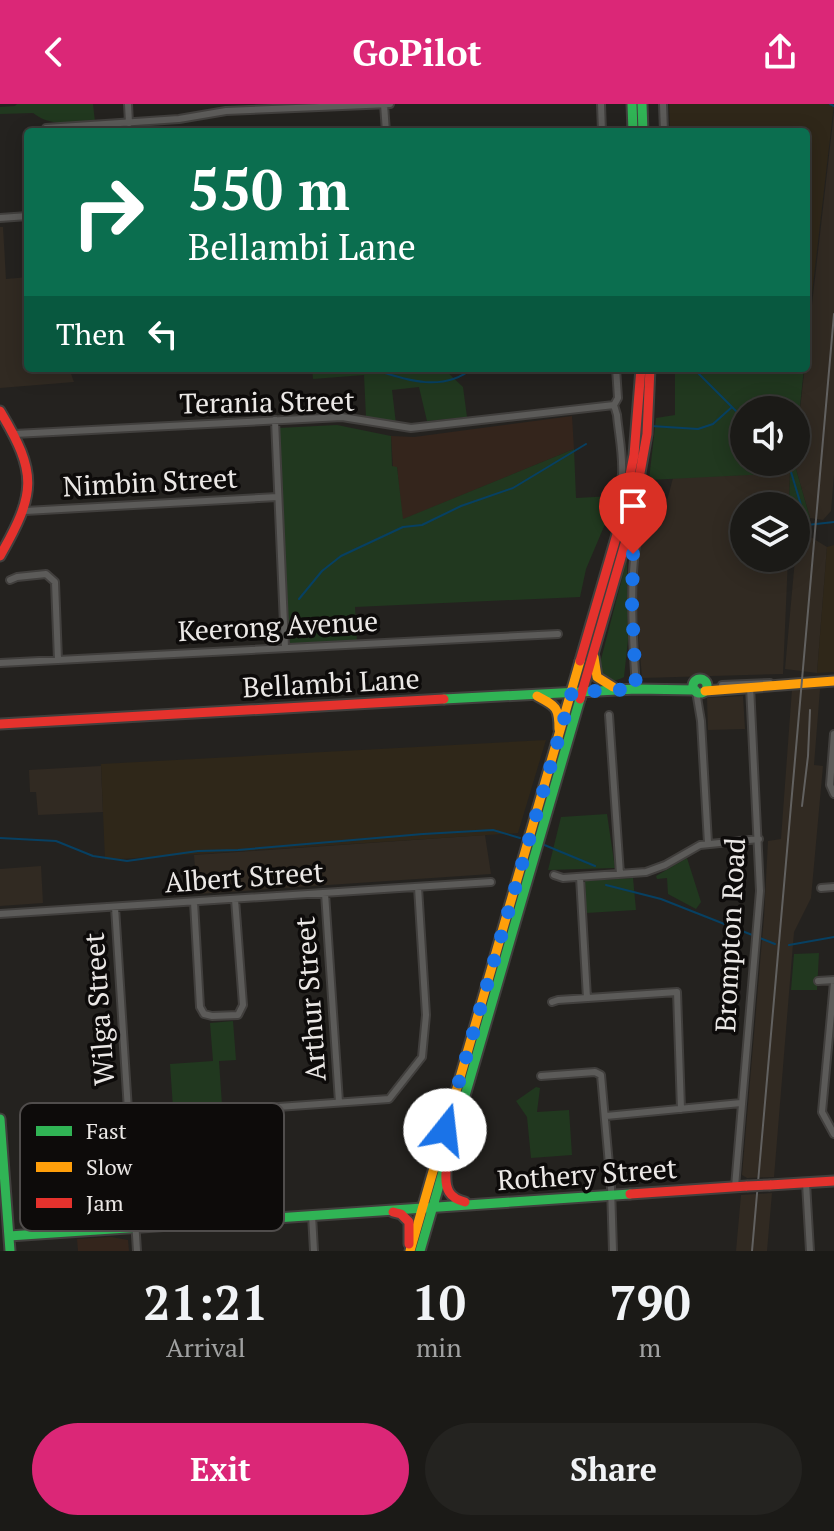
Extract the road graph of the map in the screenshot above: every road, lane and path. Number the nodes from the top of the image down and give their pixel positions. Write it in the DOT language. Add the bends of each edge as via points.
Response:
graph roads {
  1 [pos="128,104"];
  2 [pos="387,104"];
  3 [pos="601,104"];
  4 [pos="632,104"];
  5 [pos="642,104"];
  6 [pos="663,104"];
  7 [pos="332,105"];
  8 [pos="129,123"];
  9 [pos="46,128"];
  10 [pos="386,128"];
  11 [pos="602,128"];
  12 [pos="633,128"];
  13 [pos="643,128"];
  14 [pos="664,128"];
  15 [pos="24,216"];
  16 [pos="0,218"];
  17 [pos="616,372"];
  18 [pos="641,372"];
  19 [pos="649,372"];
  20 [pos="614,405"];
  21 [pos="0,411"];
  22 [pos="644,413"];
  23 [pos="275,420"];
  24 [pos="14,434"];
  25 [pos="642,434"];
  26 [pos="278,497"];
  27 [pos="657,500"];
  28 [pos="610,506"];
  29 [pos="25,511"];
  30 [pos="0,556"];
  31 [pos="10,580"];
  32 [pos="558,634"];
  33 [pos="597,638"];
  34 [pos="285,647"];
  35 [pos="58,660"];
  36 [pos="0,663"];
  37 [pos="834,681"];
  38 [pos="782,684"];
  39 [pos="722,685"];
  40 [pos="745,686"];
  41 [pos="700,688"];
  42 [pos="623,689"];
  43 [pos="636,689"];
  44 [pos="576,691"];
  45 [pos="527,694"];
  46 [pos="609,715"];
  47 [pos="0,721"];
  48 [pos="834,734"];
  49 [pos="558,740"];
  50 [pos="834,794"];
  51 [pos="759,839"];
  52 [pos="708,843"];
  53 [pos="620,874"];
  54 [pos="554,875"];
  55 [pos="580,877"];
  56 [pos="491,882"];
  57 [pos="418,887"];
  58 [pos="834,887"];
  59 [pos="821,888"];
  60 [pos="325,893"];
  61 [pos="235,899"];
  62 [pos="194,902"];
  63 [pos="115,907"];
  64 [pos="0,914"];
  65 [pos="818,981"];
  66 [pos="834,981"];
  67 [pos="587,998"];
  68 [pos="552,1002"];
  69 [pos="541,1076"];
  70 [pos="834,1076"];
  71 [pos="825,1077"];
  72 [pos="339,1102"];
  73 [pos="128,1103"];
  74 [pos="741,1103"];
  75 [pos="284,1106"];
  76 [pos="681,1109"];
  77 [pos="606,1116"];
  78 [pos="0,1119"];
  79 [pos="834,1134"];
  80 [pos="447,1162"];
  81 [pos="834,1181"];
  82 [pos="806,1182"];
  83 [pos="735,1187"];
  84 [pos="611,1195"];
  85 [pos="476,1203"];
  86 [pos="427,1207"];
  87 [pos="385,1210"];
  88 [pos="312,1215"];
  89 [pos="284,1217"];
  90 [pos="70,1231"];
  91 [pos="136,1231"];
  92 [pos="4,1236"];
  93 [pos="10,1251"];
  94 [pos="137,1251"];
  95 [pos="314,1251"];
  96 [pos="409,1251"];
  97 [pos="420,1251"];
  98 [pos="613,1251"];
  99 [pos="810,1251"];
  1 -- 8 [label="street"];
  2 -- 7 [label="street"];
  2 -- 10 [label="street"];
  3 -- 11 [label="street"];
  4 -- 12 [label="main road"];
  5 -- 13 [label="main road"];
  6 -- 14 [label="street"];
  7 -- 8 [label="street"];
  8 -- 9 [label="street"];
  15 -- 16 [label="street"];
  17 -- 20 [label="street"];
  18 -- 22 [label="main road"];
  19 -- 22 [label="main road"];
  20 -- 23 [label="street, Terania Street" via="411,428 342,417"];
  20 -- 28 [label="street" via="621,481"];
  21 -- 24 [label="main road"];
  22 -- 25 [label="main road"];
  23 -- 24 [label="street, Terania Street"];
  23 -- 26 [label="street"];
  24 -- 29 [label="main road" via="29,470"];
  25 -- 33 [label="main road" via="631,523"];
  25 -- 44 [label="main road"];
  26 -- 29 [label="street, Nimbin Street"];
  26 -- 34 [label="street"];
  27 -- 43 [label="street" via="644,513 633,554"];
  29 -- 30 [label="main road"];
  31 -- 35 [label="street" via="46,574 55,582"];
  32 -- 34 [label="street, Keerong Avenue"];
  33 -- 42 [label="main road" via="595,675 605,685"];
  33 -- 44 [label="main road"];
  34 -- 35 [label="street, Keerong Avenue"];
  35 -- 36 [label="street, Keerong Avenue"];
  37 -- 38 [label="main road"];
  38 -- 39 [label="street"];
  38 -- 40 [label="main road"];
  39 -- 40 [label="main road"];
  39 -- 41 [label="main road"];
  40 -- 41 [label="main road, Bellambi Lane"];
  40 -- 51 [label="street, Brompton Road"];
  41 -- 43 [label="main road, Bellambi Lane"];
  41 -- 52 [label="street"];
  42 -- 43 [label="main road, Bellambi Lane"];
  42 -- 44 [label="main road, Bellambi Lane"];
  44 -- 45 [label="main road, Bellambi Lane"];
  44 -- 49 [label="main road"];
  44 -- 80 [label="main road"];
  45 -- 47 [label="main road, Bellambi Lane"];
  45 -- 49 [label="main road" via="555,705"];
  46 -- 53 [label="street"];
  48 -- 50 [label="street"];
  49 -- 86 [label="main road"];
  51 -- 52 [label="street"];
  51 -- 74 [label="street, Brompton Road" via="760,891"];
  52 -- 53 [label="street" via="657,869"];
  53 -- 55 [label="street"];
  54 -- 55 [label="street"];
  55 -- 67 [label="street"];
  56 -- 57 [label="street, Albert Street"];
  57 -- 60 [label="street, Albert Street"];
  57 -- 72 [label="street" via="426,1015 422,1057 389,1099"];
  58 -- 59 [label="street"];
  60 -- 61 [label="street, Albert Street"];
  60 -- 72 [label="street, Arthur Street"];
  61 -- 62 [label="street, Albert Street"];
  61 -- 62 [label="street" via="243,1005 238,1015 213,1016 200,1007"];
  62 -- 63 [label="street, Albert Street"];
  63 -- 64 [label="street, Albert Street"];
  63 -- 73 [label="street, Wilga Street"];
  65 -- 66 [label="street"];
  66 -- 71 [label="street"];
  67 -- 68 [label="street"];
  67 -- 76 [label="street" via="677,992"];
  69 -- 77 [label="street" via="599,1073"];
  70 -- 71 [label="street"];
  71 -- 79 [label="street" via="822,1112"];
  72 -- 75 [label="street"];
  74 -- 76 [label="street"];
  74 -- 83 [label="street, Brompton Road"];
  76 -- 77 [label="street"];
  77 -- 84 [label="street"];
  78 -- 92 [label="main road"];
  80 -- 85 [label="main road" via="448,1194"];
  80 -- 86 [label="main road"];
  81 -- 82 [label="main road, Rothery Street"];
  82 -- 83 [label="main road, Rothery Street, bridge"];
  82 -- 99 [label="street"];
  83 -- 84 [label="main road, Rothery Street"];
  84 -- 85 [label="main road, Rothery Street"];
  84 -- 98 [label="street"];
  85 -- 86 [label="main road, Rothery Street"];
  86 -- 87 [label="main road, Rothery Street"];
  86 -- 96 [label="main road"];
  86 -- 97 [label="main road"];
  87 -- 88 [label="main road, Rothery Street"];
  87 -- 96 [label="main road" via="409,1222"];
  88 -- 89 [label="main road, Rothery Street"];
  88 -- 95 [label="street"];
  90 -- 92 [label="main road, Rothery Street"];
  91 -- 94 [label="street, Wilga Street"];
  92 -- 93 [label="main road"];
}
